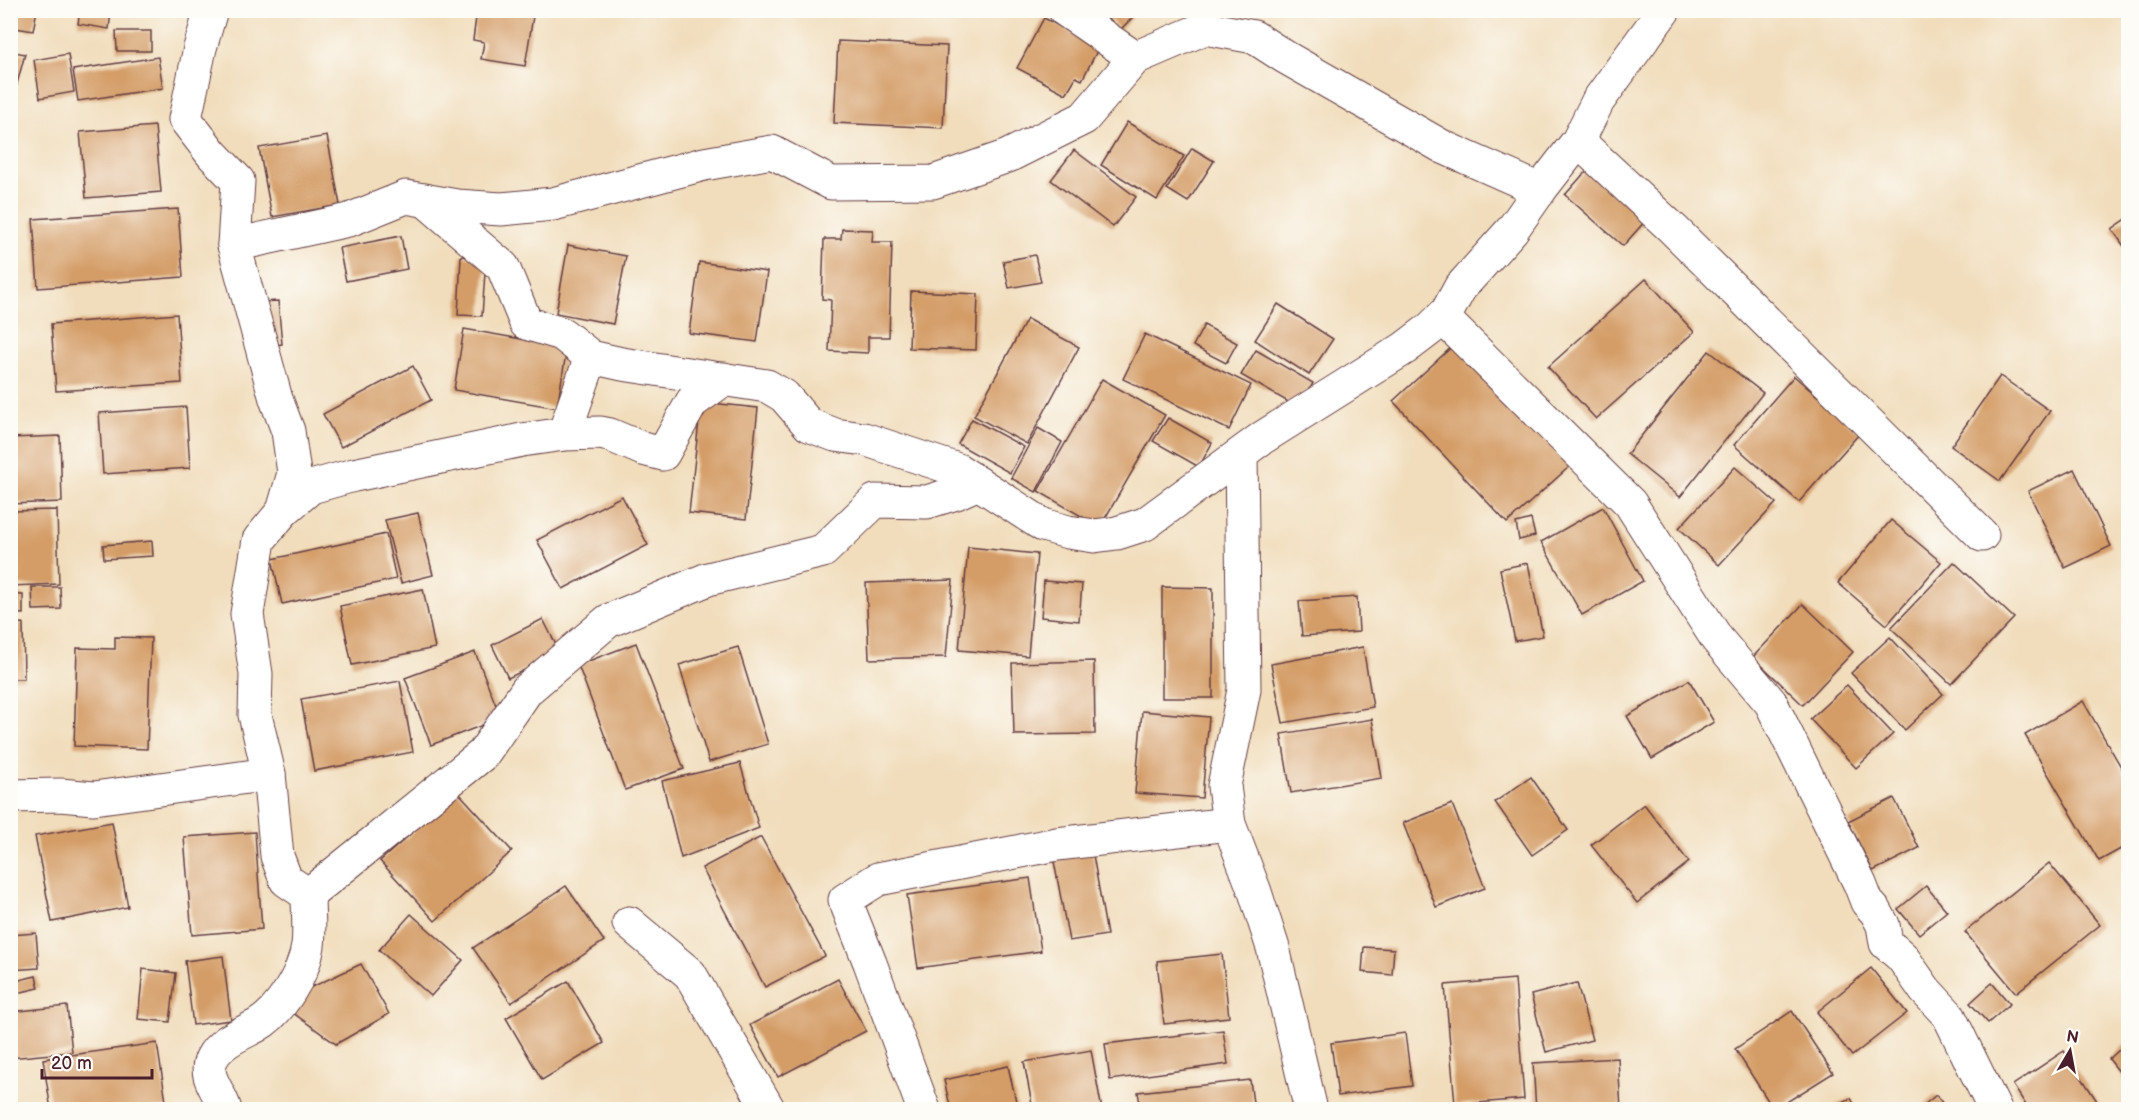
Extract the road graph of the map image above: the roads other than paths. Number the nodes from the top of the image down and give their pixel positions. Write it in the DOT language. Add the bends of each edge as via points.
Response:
graph roads {
  1 [pos="211,10"];
  2 [pos="1065,10"];
  3 [pos="1664,10"];
  4 [pos="1135,58"];
  5 [pos="1578,141"];
  6 [pos="1540,190"];
  7 [pos="425,200"];
  8 [pos="234,245"];
  9 [pos="1442,317"];
  10 [pos="591,357"];
  11 [pos="724,379"];
  12 [pos="564,434"];
  13 [pos="1240,454"];
  14 [pos="978,483"];
  15 [pos="283,511"];
  16 [pos="1982,535"];
  17 [pos="269,774"];
  18 [pos="10,796"];
  19 [pos="1229,824"];
  20 [pos="308,895"];
  21 [pos="629,922"];
  22 [pos="225,1110"];
  23 [pos="769,1110"];
  24 [pos="924,1110"];
  25 [pos="1311,1110"];
  26 [pos="1995,1110"];
  1 -- 8 [label="street" via="185,119 238,181"];
  2 -- 4 [label="street"];
  3 -- 5 [label="street" via="1598,101"];
  4 -- 6 [label="street" via="1205,28 1254,37 1443,147"];
  4 -- 7 [label="street" via="1084,118 1008,156 933,182 831,183 772,152 704,164 553,204 501,209"];
  5 -- 6 [label="street"];
  5 -- 16 [label="street" via="1673,229"];
  6 -- 9 [label="street" via="1512,230 1460,288"];
  7 -- 8 [label="street" via="406,197 349,220"];
  7 -- 10 [label="street" via="503,267 526,324 562,333"];
  8 -- 15 [label="street" via="288,431 294,473"];
  9 -- 13 [label="street" via="1405,348"];
  9 -- 26 [label="street" via="1630,503 1717,639 1771,703 1867,902 1883,925 1886,943 1949,1016"];
  10 -- 11 [label="street"];
  10 -- 12 [label="street"];
  11 -- 12 [label="street" via="692,402 663,454 610,435"];
  11 -- 14 [label="street" via="767,386 784,396 809,425 958,470"];
  12 -- 15 [label="street" via="354,475 311,487"];
  13 -- 14 [label="street" via="1145,524 1094,536 1043,525"];
  13 -- 19 [label="street" via="1244,690 1224,786"];
  14 -- 20 [label="street" via="927,502 875,501 824,551 708,579 608,621 527,690 483,754"];
  15 -- 17 [label="street" via="259,540 247,614 256,674 255,715"];
  17 -- 18 [label="street" via="94,798"];
  17 -- 20 [label="street" via="278,856 286,880"];
  19 -- 24 [label="street" via="1057,844 878,879 845,900"];
  19 -- 25 [label="street" via="1273,948"];
  20 -- 22 [label="street" via="308,947 297,980 260,1024 227,1042 211,1058 209,1078"];
  21 -- 23 [label="street" via="690,974"];
}
